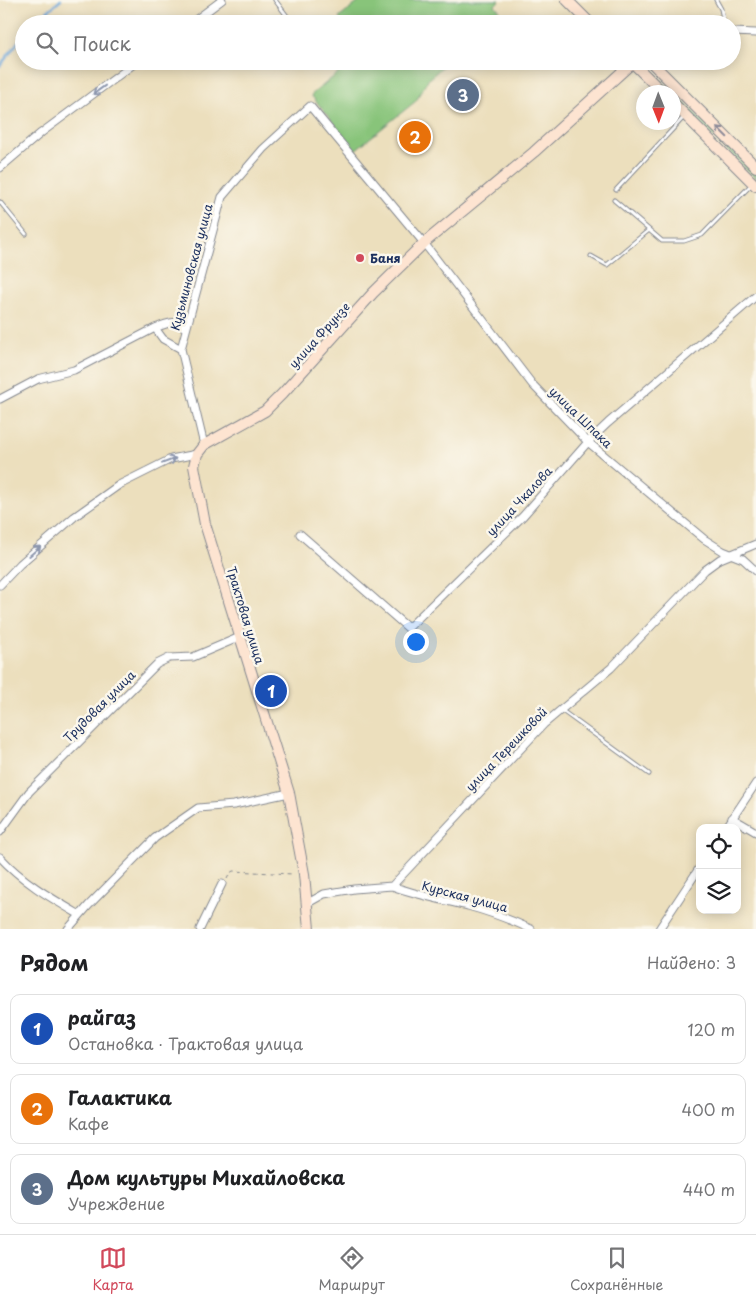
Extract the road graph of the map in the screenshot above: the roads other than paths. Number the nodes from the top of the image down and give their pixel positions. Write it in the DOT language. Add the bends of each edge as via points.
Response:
graph roads {
  1 [pos="222,0"];
  2 [pos="275,0"];
  3 [pos="567,0"];
  4 [pos="716,0"];
  5 [pos="202,15"];
  6 [pos="286,15"];
  7 [pos="583,15"];
  8 [pos="722,15"];
  9 [pos="741,32"];
  10 [pos="756,33"];
  11 [pos="126,70"];
  12 [pos="623,70"];
  13 [pos="640,70"];
  14 [pos="659,70"];
  15 [pos="655,85"];
  16 [pos="310,106"];
  17 [pos="681,111"];
  18 [pos="686,116"];
  19 [pos="756,167"];
  20 [pos="0,168"];
  21 [pos="754,184"];
  22 [pos="616,190"];
  23 [pos="614,200"];
  24 [pos="0,202"];
  25 [pos="649,230"];
  26 [pos="26,234"];
  27 [pos="424,243"];
  28 [pos="591,256"];
  29 [pos="756,296"];
  30 [pos="155,328"];
  31 [pos="186,329"];
  32 [pos="181,349"];
  33 [pos="0,399"];
  34 [pos="588,442"];
  35 [pos="204,445"];
  36 [pos="197,454"];
  37 [pos="300,534"];
  38 [pos="756,544"];
  39 [pos="732,555"];
  40 [pos="756,571"];
  41 [pos="0,585"];
  42 [pos="240,637"];
  43 [pos="561,710"];
  44 [pos="649,774"];
  45 [pos="756,783"];
  46 [pos="289,793"];
  47 [pos="732,818"];
  48 [pos="728,824"];
  49 [pos="0,832"];
  50 [pos="756,832"];
  51 [pos="0,857"];
  52 [pos="699,869"];
  53 [pos="222,884"];
  54 [pos="392,886"];
  55 [pos="308,903"];
  56 [pos="80,915"];
  57 [pos="68,929"];
  58 [pos="200,929"];
  59 [pos="309,929"];
  60 [pos="531,929"];
  61 [pos="659,929"];
  1 -- 5 [label="street"];
  2 -- 6 [label="lane"];
  3 -- 7 [label="street"];
  4 -- 8 [label="lane"];
  9 -- 10 [label="street"];
  11 -- 20 [label="street, one-way"];
  12 -- 27 [label="street, улица Фрунзе" via="534,152"];
  13 -- 15 [label="street"];
  19 -- 14 [label="street, one-way"];
  16 -- 27 [label="street, улица Шпака"];
  16 -- 31 [label="street, Кузьминовская улица" via="264,149 222,197"];
  17 -- 18 [label="street"];
  18 -- 21 [label="street"];
  18 -- 22 [label="lane"];
  21 -- 25 [label="lane" via="702,235 673,242 662,241"];
  23 -- 25 [label="lane"];
  24 -- 26 [label="lane"];
  25 -- 28 [label="lane" via="607,266"];
  27 -- 34 [label="street, улица Шпака" via="532,384"];
  27 -- 35 [label="street, улица Фрунзе" via="373,293 265,411"];
  29 -- 34 [label="street, улица Чкалова"];
  30 -- 31 [label="street" via="172,322 180,323"];
  30 -- 32 [label="street, Кузьминовская улица" via="163,339"];
  30 -- 33 [label="street, Кузьминовская улица" via="74,370 38,379"];
  31 -- 32 [label="street, Кузьминовская улица"];
  32 -- 35 [label="street, Кузьминовская улица"];
  34 -- 37 [label="street, улица Чкалова" via="524,516 408,628"];
  34 -- 39 [label="street, улица Шпака" via="704,539"];
  35 -- 36 [label="street, улица Фрунзе"];
  41 -- 36 [label="street, one-way" via="74,517 119,485 171,458"];
  36 -- 42 [label="street, Трактовая улица" via="194,466 205,524"];
  38 -- 39 [label="street, улица Терешковой"];
  39 -- 40 [label="street, улица Шпака" via="743,558"];
  39 -- 43 [label="street, улица Терешковой" via="705,570 611,668"];
  42 -- 46 [label="street, Трактовая улица"];
  42 -- 49 [label="street, Трудовая улица" via="193,657 169,658 157,664 29,792"];
  43 -- 44 [label="lane"];
  43 -- 54 [label="street, улица Терешковой" via="544,724"];
  45 -- 47 [label="street"];
  46 -- 55 [label="street, Трактовая улица"];
  46 -- 56 [label="street" via="234,805 198,808 154,838"];
  47 -- 48 [label="street"];
  47 -- 50 [label="street"];
  51 -- 56 [label="street" via="36,889"];
  52 -- 61 [label="street"];
  53 -- 58 [label="street"];
  54 -- 55 [label="street" via="324,894"];
  54 -- 60 [label="street, Курская улица" via="506,918"];
  55 -- 59 [label="street, Трактовая улица"];
  56 -- 57 [label="street"];
}
